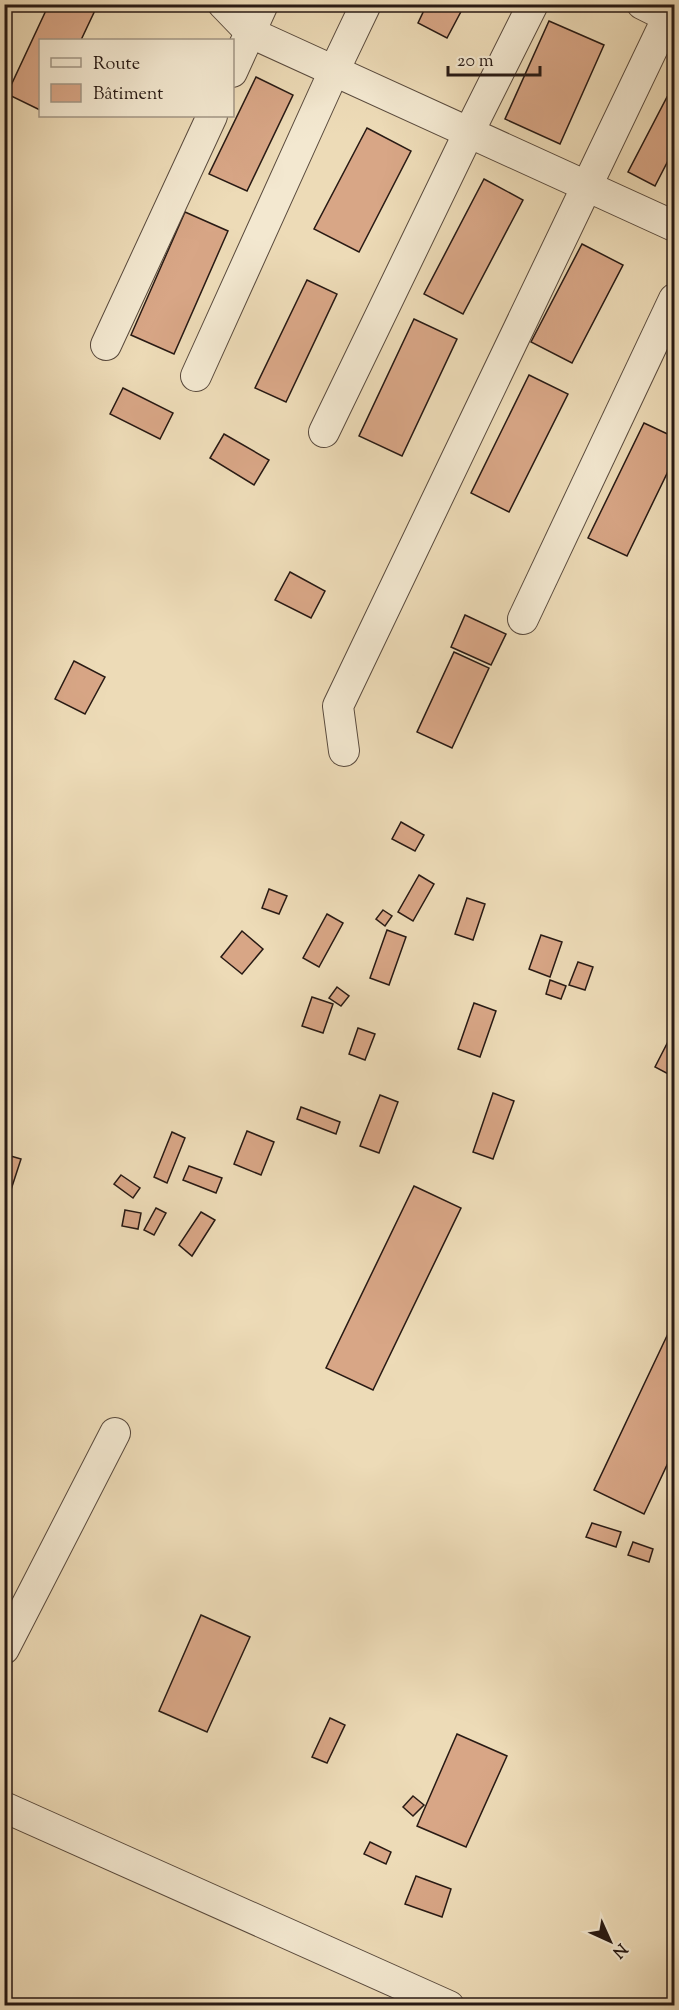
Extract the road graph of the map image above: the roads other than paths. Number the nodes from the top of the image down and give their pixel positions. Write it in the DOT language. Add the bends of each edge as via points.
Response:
graph roads {
  1 [pos="224,4"];
  2 [pos="263,4"];
  3 [pos="366,4"];
  4 [pos="534,4"];
  5 [pos="661,9"];
  6 [pos="251,33"];
  7 [pos="234,68"];
  8 [pos="334,71"];
  9 [pos="212,117"];
  10 [pos="469,132"];
  11 [pos="587,186"];
  12 [pos="675,226"];
  13 [pos="675,299"];
  14 [pos="106,345"];
  15 [pos="196,376"];
  16 [pos="324,432"];
  17 [pos="523,619"];
  18 [pos="344,751"];
  19 [pos="115,1433"];
  20 [pos="4,1649"];
  21 [pos="4,1807"];
  22 [pos="449,2006"];
  1 -- 6 [label="street"];
  2 -- 6 [label="street"];
  3 -- 8 [label="street"];
  4 -- 10 [label="street"];
  5 -- 11 [label="street"];
  6 -- 7 [label="street"];
  6 -- 8 [label="street"];
  8 -- 10 [label="street"];
  8 -- 15 [label="street"];
  9 -- 14 [label="street"];
  10 -- 11 [label="street"];
  10 -- 16 [label="street"];
  11 -- 12 [label="street"];
  11 -- 18 [label="street" via="338,706"];
  13 -- 17 [label="street"];
  19 -- 20 [label="street"];
  21 -- 22 [label="street"];
}
